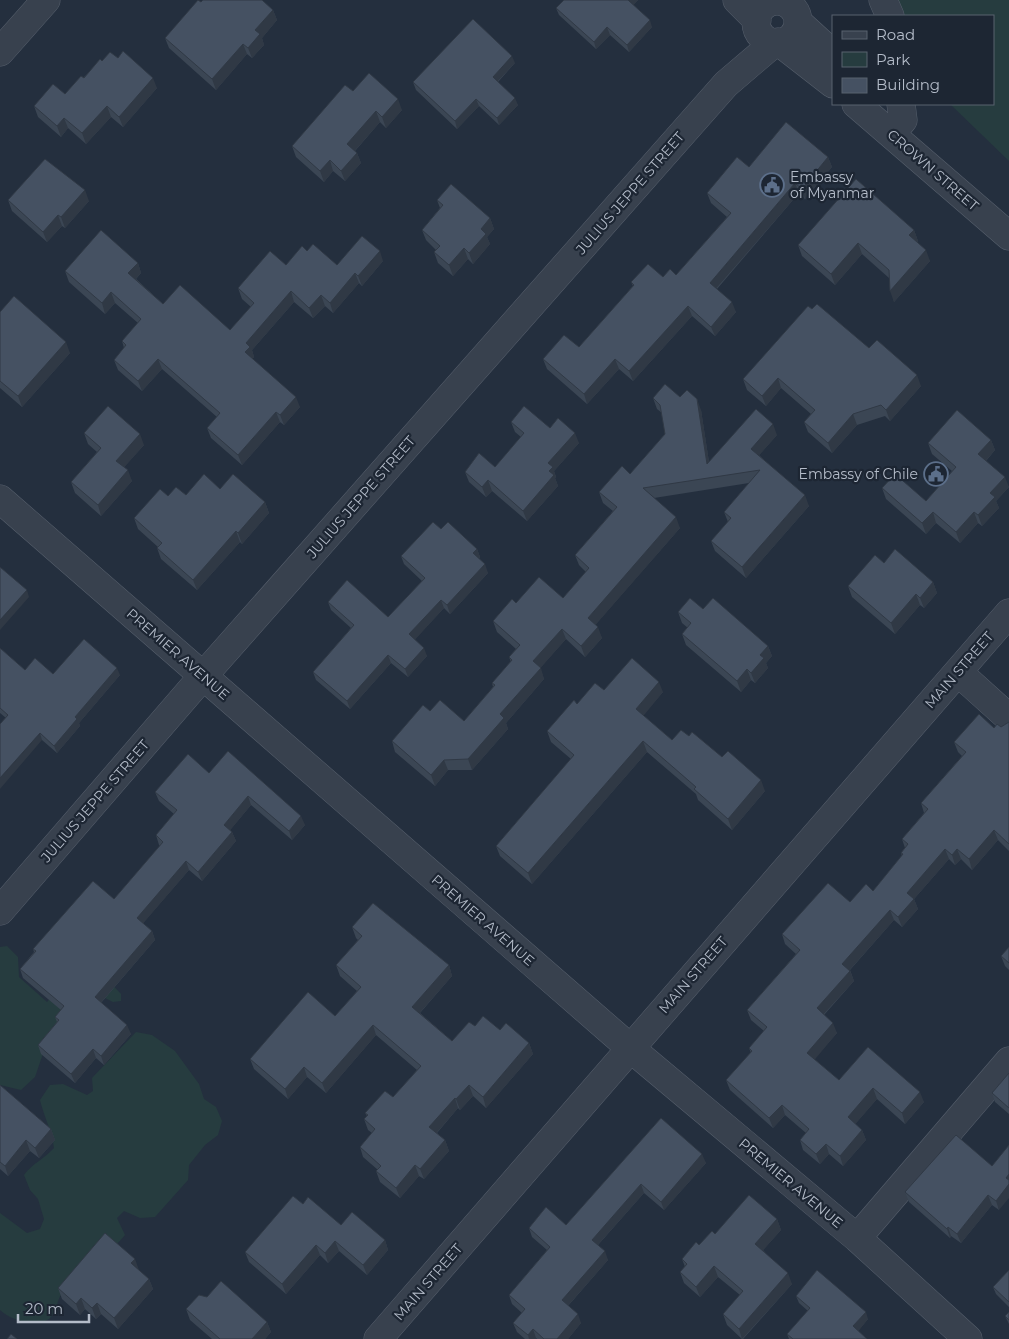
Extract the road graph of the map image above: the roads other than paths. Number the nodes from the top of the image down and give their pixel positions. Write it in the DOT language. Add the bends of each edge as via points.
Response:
graph roads {
  1 [pos="46,0"];
  2 [pos="737,0"];
  3 [pos="883,0"];
  4 [pos="790,6"];
  5 [pos="890,15"];
  6 [pos="767,34"];
  7 [pos="0,52"];
  8 [pos="832,53"];
  9 [pos="832,83"];
  10 [pos="859,105"];
  11 [pos="895,116"];
  12 [pos="1009,212"];
  13 [pos="1009,236"];
  14 [pos="0,499"];
  15 [pos="1009,613"];
  16 [pos="958,672"];
  17 [pos="203,676"];
  18 [pos="1009,718"];
  19 [pos="0,912"];
  20 [pos="630,1048"];
  21 [pos="1009,1061"];
  22 [pos="857,1238"];
  23 [pos="378,1339"];
  24 [pos="968,1339"];
  1 -- 7 [label="street"];
  2 -- 6 [label="street"];
  3 -- 5 [label="street"];
  4 -- 6 [label="street" via="764,6"];
  4 -- 6 [label="street" via="793,36"];
  4 -- 8 [label="street"];
  6 -- 9 [label="street"];
  6 -- 17 [label="street, JULIUS JEPPE STREET"];
  10 -- 11 [label="street, CROWN STREET"];
  11 -- 12 [label="street, CROWN STREET"];
  11 -- 13 [label="street, CROWN STREET"];
  14 -- 17 [label="street, PREMIER AVENUE"];
  15 -- 16 [label="street, MAIN STREET"];
  16 -- 18 [label="street"];
  16 -- 20 [label="street, MAIN STREET"];
  17 -- 19 [label="street, JULIUS JEPPE STREET"];
  17 -- 20 [label="street, PREMIER AVENUE"];
  20 -- 22 [label="street, PREMIER AVENUE"];
  20 -- 23 [label="street, MAIN STREET"];
  21 -- 22 [label="street"];
  22 -- 24 [label="street, PREMIER AVENUE"];
}
